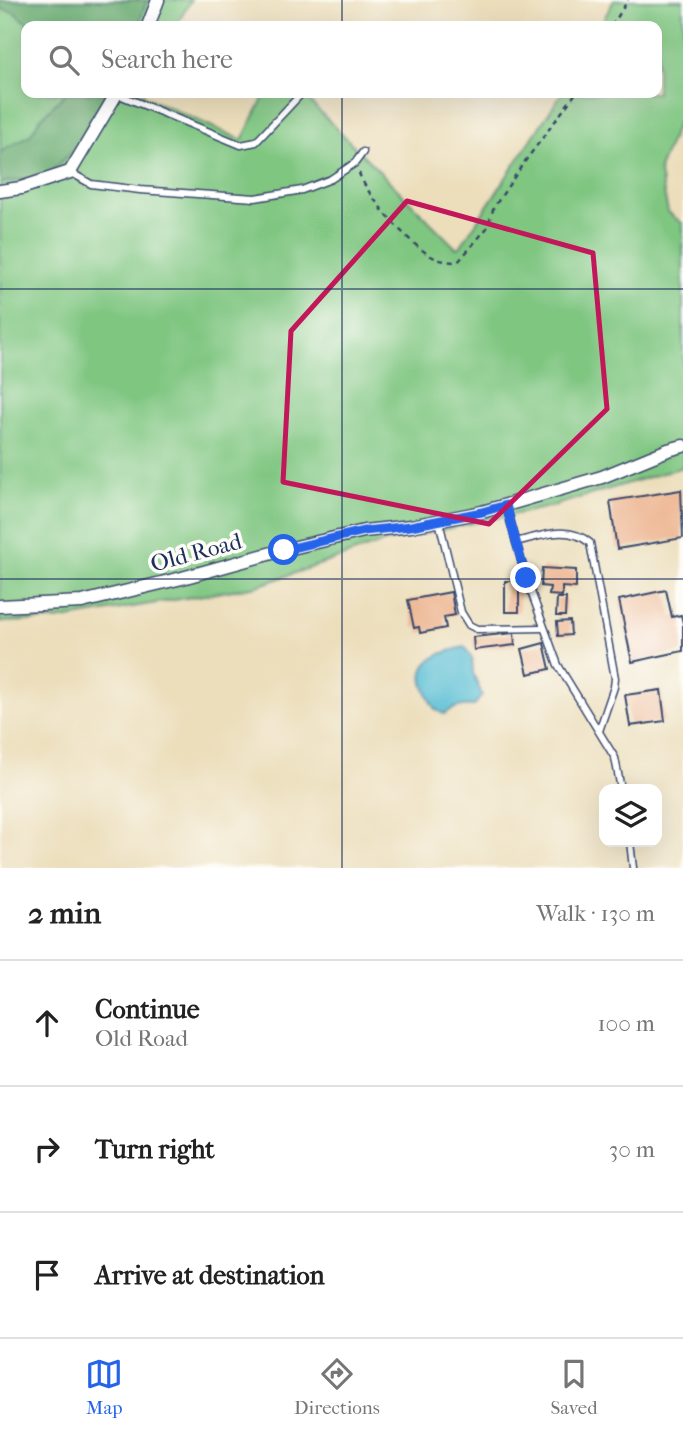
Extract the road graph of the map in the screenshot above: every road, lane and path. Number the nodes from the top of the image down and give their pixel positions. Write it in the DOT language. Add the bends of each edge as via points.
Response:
graph roads {
  1 [pos="158,0"];
  2 [pos="628,0"];
  3 [pos="150,21"];
  4 [pos="615,21"];
  5 [pos="114,98"];
  6 [pos="129,98"];
  7 [pos="297,98"];
  8 [pos="572,98"];
  9 [pos="363,152"];
  10 [pos="355,163"];
  11 [pos="70,172"];
  12 [pos="0,191"];
  13 [pos="683,446"];
  14 [pos="506,505"];
  15 [pos="439,520"];
  16 [pos="516,542"];
  17 [pos="0,606"];
  18 [pos="544,628"];
  19 [pos="599,731"];
  20 [pos="620,784"];
  21 [pos="631,847"];
  22 [pos="633,868"];
  1 -- 3 [label="street"];
  2 -- 4 [label="path"];
  5 -- 11 [label="street"];
  6 -- 7 [label="lane" via="241,145 256,142"];
  8 -- 10 [label="path" via="494,206 486,228 458,262 443,262 426,253 395,224 363,184"];
  9 -- 10 [label="lane"];
  10 -- 11 [label="lane" via="302,190 255,198 91,184"];
  11 -- 12 [label="street"];
  13 -- 14 [label="street, Old Road" via="602,478"];
  14 -- 15 [label="street, Old Road"];
  14 -- 16 [label="lane"];
  15 -- 17 [label="street, Old Road" via="364,531 82,602"];
  15 -- 18 [label="lane" via="461,612 469,625 477,629"];
  16 -- 18 [label="lane"];
  16 -- 19 [label="lane" via="570,532 590,543 615,678"];
  18 -- 19 [label="lane" via="558,665"];
  19 -- 20 [label="lane" via="615,758"];
  21 -- 22 [label="lane"];
}
